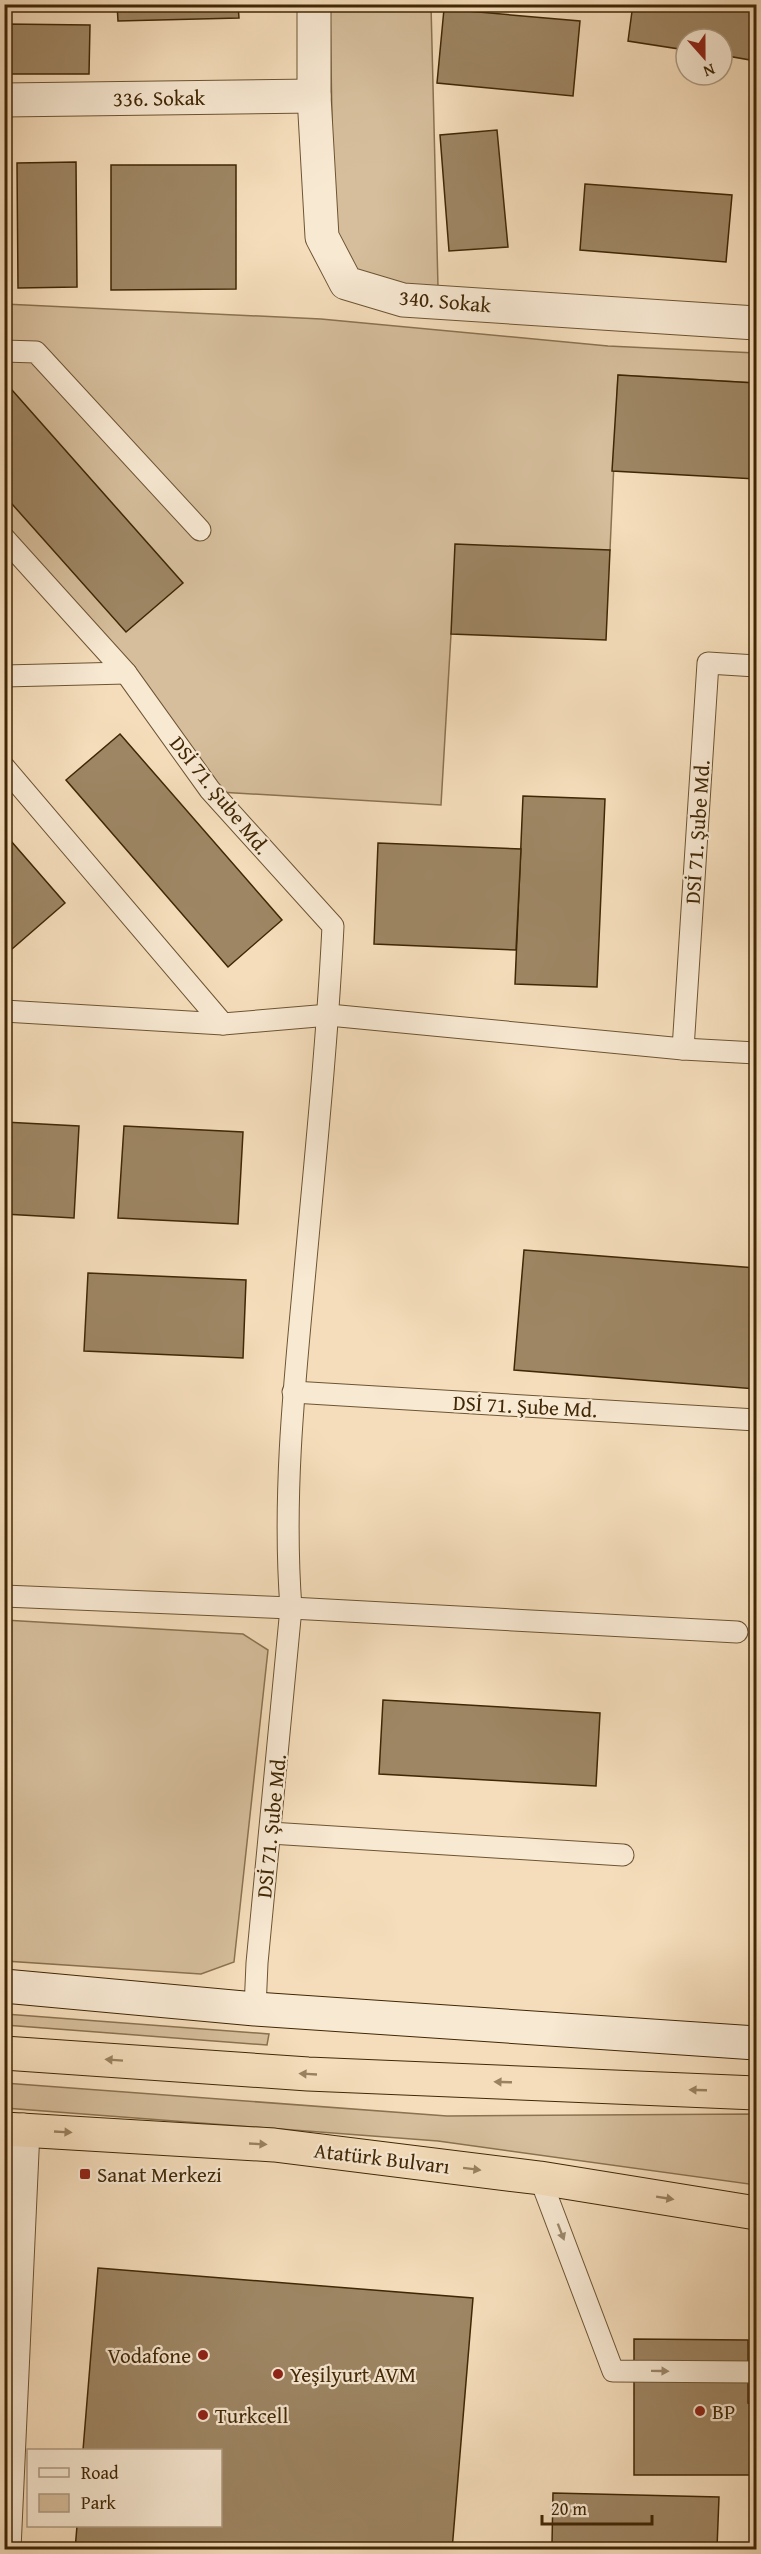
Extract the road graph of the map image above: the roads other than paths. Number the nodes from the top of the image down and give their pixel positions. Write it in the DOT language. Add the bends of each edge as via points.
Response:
graph roads {
  1 [pos="314,4"];
  2 [pos="314,96"];
  3 [pos="4,100"];
  4 [pos="756,323"];
  5 [pos="4,351"];
  6 [pos="200,530"];
  7 [pos="4,538"];
  8 [pos="756,666"];
  9 [pos="126,673"];
  10 [pos="4,676"];
  11 [pos="4,767"];
  12 [pos="7,1008"];
  13 [pos="329,1014"];
  14 [pos="223,1024"];
  15 [pos="683,1049"];
  16 [pos="756,1053"];
  17 [pos="293,1392"];
  18 [pos="756,1420"];
  19 [pos="4,1596"];
  20 [pos="291,1608"];
  21 [pos="737,1632"];
  22 [pos="270,1833"];
  23 [pos="623,1855"];
  24 [pos="4,1986"];
  25 [pos="255,2009"];
  26 [pos="756,2043"];
  27 [pos="4,2053"];
  28 [pos="756,2092"];
  29 [pos="14,2129"];
  30 [pos="540,2178"];
  31 [pos="756,2213"];
  32 [pos="756,2372"];
  33 [pos="4,2549"];
  1 -- 2 [label="street, 340. Sokak"];
  2 -- 3 [label="street, 336. Sokak"];
  2 -- 4 [label="street, 340. Sokak" via="322,237 346,282 403,300"];
  5 -- 6 [label="lane" via="36,352"];
  7 -- 9 [label="lane, DSİ 71. Şube Md."];
  8 -- 15 [label="lane, DSİ 71. Şube Md." via="708,663"];
  9 -- 10 [label="lane"];
  9 -- 13 [label="lane, DSİ 71. Şube Md." via="210,790 333,926"];
  11 -- 14 [label="lane"];
  12 -- 14 [label="lane"];
  13 -- 14 [label="lane"];
  13 -- 15 [label="lane"];
  13 -- 17 [label="lane, DSİ 71. Şube Md."];
  15 -- 16 [label="lane"];
  17 -- 18 [label="lane, DSİ 71. Şube Md."];
  17 -- 20 [label="lane, DSİ 71. Şube Md." via="287,1553"];
  19 -- 20 [label="lane"];
  20 -- 21 [label="lane"];
  20 -- 22 [label="lane, DSİ 71. Şube Md."];
  22 -- 23 [label="lane"];
  22 -- 25 [label="lane, DSİ 71. Şube Md."];
  24 -- 25 [label="street"];
  25 -- 26 [label="street"];
  28 -- 27 [label="highway, one-way" via="308,2074"];
  29 -- 30 [label="highway, Atatürk Bulvarı, one-way" via="274,2145"];
  29 -- 33 [label="street"];
  30 -- 31 [label="highway, Atatürk Bulvarı, one-way"];
  30 -- 32 [label="lane, one-way" via="613,2371"];
}
